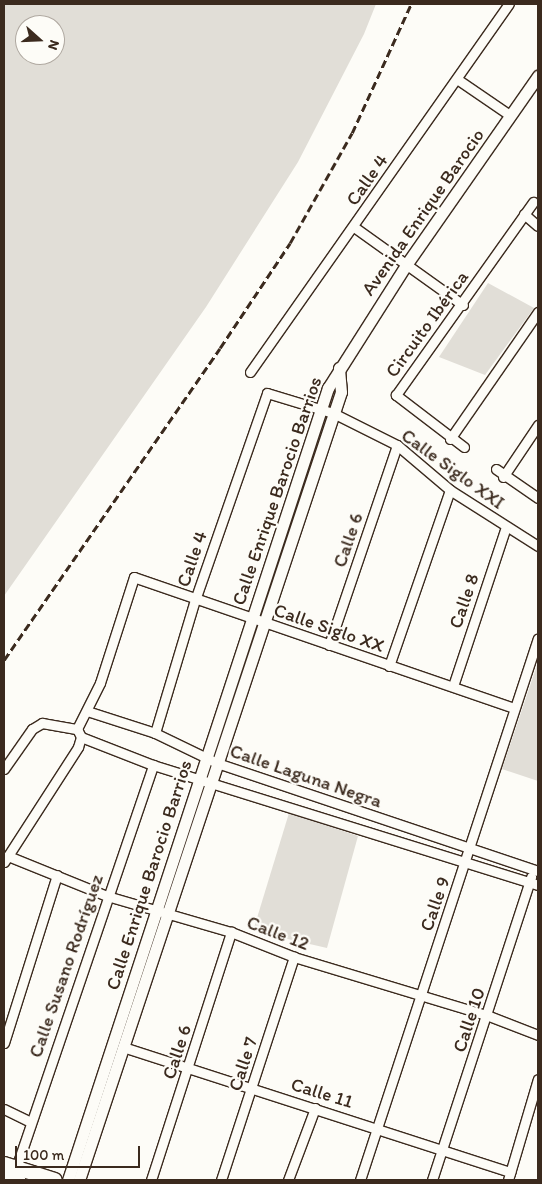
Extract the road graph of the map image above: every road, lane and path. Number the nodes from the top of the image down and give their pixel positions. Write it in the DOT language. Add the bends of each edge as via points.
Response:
graph roads {
  1 [pos="509,4"];
  2 [pos="538,76"];
  3 [pos="457,79"];
  4 [pos="511,116"];
  5 [pos="533,202"];
  6 [pos="524,214"];
  7 [pos="538,226"];
  8 [pos="354,227"];
  9 [pos="406,265"];
  10 [pos="463,305"];
  11 [pos="538,312"];
  12 [pos="339,368"];
  13 [pos="250,372"];
  14 [pos="264,397"];
  15 [pos="320,409"];
  16 [pos="333,413"];
  17 [pos="538,425"];
  18 [pos="450,439"];
  19 [pos="397,445"];
  20 [pos="464,447"];
  21 [pos="496,469"];
  22 [pos="503,476"];
  23 [pos="450,490"];
  24 [pos="538,498"];
  25 [pos="506,527"];
  26 [pos="538,546"];
  27 [pos="195,600"];
  28 [pos="252,618"];
  29 [pos="264,622"];
  30 [pos="538,638"];
  31 [pos="329,645"];
  32 [pos="389,666"];
  33 [pos="453,686"];
  34 [pos="514,708"];
  35 [pos="87,711"];
  36 [pos="79,733"];
  37 [pos="154,733"];
  38 [pos="207,756"];
  39 [pos="217,763"];
  40 [pos="153,765"];
  41 [pos="4,769"];
  42 [pos="205,779"];
  43 [pos="364,812"];
  44 [pos="358,828"];
  45 [pos="470,848"];
  46 [pos="6,859"];
  47 [pos="466,862"];
  48 [pos="536,870"];
  49 [pos="57,875"];
  50 [pos="534,884"];
  51 [pos="107,896"];
  52 [pos="161,913"];
  53 [pos="231,932"];
  54 [pos="294,957"];
  55 [pos="421,997"];
  56 [pos="488,1016"];
  57 [pos="538,1035"];
  58 [pos="4,1043"];
  59 [pos="123,1047"];
  60 [pos="189,1069"];
  61 [pos="538,1079"];
  62 [pos="252,1089"];
  63 [pos="535,1100"];
  64 [pos="315,1108"];
  65 [pos="4,1109"];
  66 [pos="31,1122"];
  67 [pos="377,1128"];
  68 [pos="443,1150"];
  69 [pos="11,1173"];
  70 [pos="509,1176"];
  71 [pos="55,1180"];
  72 [pos="68,1180"];
  73 [pos="78,1180"];
  74 [pos="151,1180"];
  75 [pos="220,1180"];
  76 [pos="288,1180"];
  77 [pos="360,1180"];
  78 [pos="432,1180"];
  1 -- 3 [label="street, Calle 4"];
  2 -- 4 [label="street, Avenida Enrique Barocio"];
  3 -- 4 [label="street"];
  3 -- 8 [label="street, Calle 4"];
  4 -- 9 [label="street, Avenida Enrique Barocio"];
  5 -- 6 [label="street, Circuito Ibérica"];
  6 -- 7 [label="street"];
  6 -- 10 [label="street, Circuito Ibérica"];
  8 -- 9 [label="street"];
  8 -- 13 [label="street, Calle 4"];
  9 -- 10 [label="street"];
  9 -- 12 [label="street, Avenida Enrique Barocio"];
  10 -- 18 [label="street, Circuito Ibérica" via="396,395"];
  11 -- 18 [label="street"];
  12 -- 15 [label="street, Calle Enrique Barocio Barrios"];
  12 -- 16 [label="street, Calle Enrique Barocio Barrios" via="341,392"];
  14 -- 15 [label="street, Calle Siglo XXI" via="272,394"];
  14 -- 27 [label="street, Calle 4"];
  15 -- 16 [label="street, Calle Siglo XXI"];
  15 -- 28 [label="street, Calle Enrique Barocio Barrios"];
  16 -- 19 [label="street, Calle Siglo XXI"];
  16 -- 29 [label="street, Calle Enrique Barocio Barrios"];
  17 -- 22 [label="street"];
  18 -- 20 [label="street, Circuito Ibérica"];
  19 -- 23 [label="street, Calle Siglo XXI"];
  19 -- 31 [label="street, Calle 6"];
  21 -- 22 [label="street"];
  22 -- 24 [label="street"];
  23 -- 25 [label="street, Calle Siglo XXI"];
  23 -- 32 [label="street"];
  25 -- 26 [label="street, Calle Siglo XXI"];
  25 -- 33 [label="street, Calle 8"];
  27 -- 28 [label="street, Calle Siglo XX"];
  27 -- 35 [label="street, Calle Siglo XX" via="134,577 100,683"];
  27 -- 37 [label="street, Calle 4"];
  28 -- 29 [label="street, Calle Siglo XX"];
  28 -- 38 [label="street, Calle Enrique Barocio Barrios"];
  29 -- 31 [label="street, Calle Siglo XX"];
  29 -- 39 [label="street, Calle Enrique Barocio Barrios"];
  30 -- 34 [label="street, Calle 9"];
  31 -- 32 [label="street, Calle Siglo XX"];
  32 -- 33 [label="street, Calle Siglo XX"];
  33 -- 34 [label="street, Calle Siglo XX"];
  34 -- 45 [label="street, Calle 9"];
  35 -- 36 [label="street"];
  35 -- 37 [label="street, Calle Laguna Negra"];
  36 -- 40 [label="street, Calle Laguna Negra"];
  36 -- 41 [label="street, Calle Laguna Negra" via="42,723 32,729"];
  36 -- 46 [label="street" via="78,747"];
  37 -- 38 [label="street, Calle Laguna Negra"];
  38 -- 39 [label="street, Calle Laguna Negra"];
  38 -- 42 [label="street, Calle Enrique Barocio Barrios"];
  39 -- 42 [label="street, Calle Enrique Barocio Barrios"];
  39 -- 43 [label="street, Calle Laguna Negra"];
  40 -- 42 [label="street, Calle Laguna Negra"];
  40 -- 51 [label="street, Calle Susano Rodríguez"];
  42 -- 44 [label="street, Calle Laguna Negra"];
  42 -- 52 [label="street, Calle Enrique Barocio Barrios"];
  43 -- 44 [label="street"];
  43 -- 45 [label="street, Calle Laguna Negra"];
  44 -- 47 [label="street, Calle Laguna Negra"];
  45 -- 47 [label="street, Calle 9"];
  45 -- 48 [label="street, Calle Laguna Negra"];
  46 -- 49 [label="street, Calle 12"];
  47 -- 50 [label="street, Calle Laguna Negra"];
  47 -- 55 [label="street, Calle 9"];
  48 -- 50 [label="street, Calle 10"];
  49 -- 51 [label="street, Calle 12"];
  49 -- 58 [label="street"];
  50 -- 56 [label="street, Calle 10"];
  51 -- 52 [label="street, Calle 12"];
  51 -- 66 [label="street, Calle Susano Rodríguez"];
  52 -- 53 [label="street, Calle 12"];
  52 -- 59 [label="street, Calle Enrique Barocio Barrios"];
  52 -- 72 [label="street, Calle Enrique Barocio Barrios"];
  53 -- 54 [label="street, Calle 12"];
  53 -- 60 [label="street, Calle 6"];
  54 -- 55 [label="street, Calle 12"];
  54 -- 62 [label="street, Calle 7"];
  55 -- 56 [label="street, Calle 12"];
  55 -- 67 [label="street, Calle 9"];
  56 -- 57 [label="street, Calle 12"];
  56 -- 68 [label="street, Calle 10"];
  59 -- 60 [label="street, Calle 11"];
  59 -- 73 [label="street, Calle Enrique Barocio Barrios"];
  60 -- 62 [label="street, Calle 11"];
  60 -- 74 [label="street, Calle 6"];
  61 -- 63 [label="street"];
  62 -- 64 [label="street, Calle 11"];
  62 -- 75 [label="street, Calle 7"];
  63 -- 70 [label="street"];
  64 -- 67 [label="street, Calle 11"];
  64 -- 76 [label="street"];
  65 -- 66 [label="street"];
  66 -- 69 [label="street, Calle Susano Rodríguez"];
  67 -- 68 [label="street, Calle 11"];
  67 -- 77 [label="street, Calle 9"];
  68 -- 70 [label="street, Calle 11"];
  68 -- 78 [label="street, Calle 10"];
  69 -- 71 [label="main road"];
}
